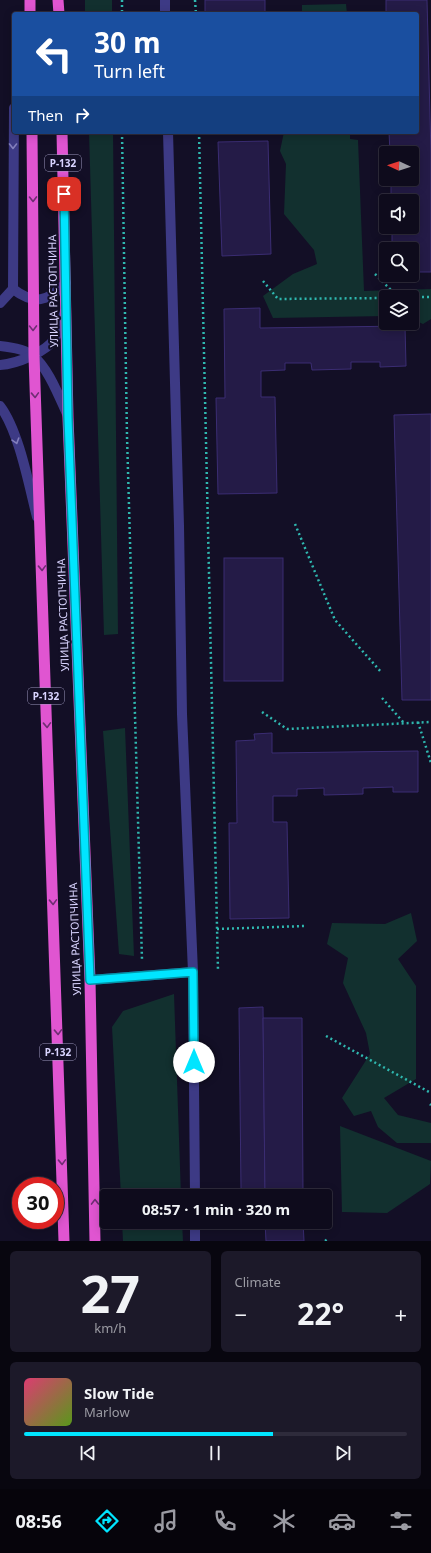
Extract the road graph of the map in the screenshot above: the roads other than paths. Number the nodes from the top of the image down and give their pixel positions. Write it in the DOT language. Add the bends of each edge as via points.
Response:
graph roads {
  1 [pos="30,0"];
  2 [pos="58,0"];
  3 [pos="164,0"];
  4 [pos="30,12"];
  5 [pos="58,12"];
  6 [pos="165,12"];
  7 [pos="14,134"];
  8 [pos="32,134"];
  9 [pos="62,134"];
  10 [pos="168,134"];
  11 [pos="66,283"];
  12 [pos="13,289"];
  13 [pos="33,299"];
  14 [pos="0,303"];
  15 [pos="66,308"];
  16 [pos="0,346"];
  17 [pos="34,356"];
  18 [pos="0,365"];
  19 [pos="0,406"];
  20 [pos="68,418"];
  21 [pos="40,528"];
  22 [pos="193,972"];
  23 [pos="90,980"];
  24 [pos="194,1189"];
  25 [pos="195,1229"];
  26 [pos="64,1241"];
  27 [pos="95,1241"];
  28 [pos="195,1241"];
  1 -- 4 [label="highway"];
  2 -- 5 [label="highway"];
  3 -- 6 [label="street"];
  7 -- 12 [label="street, one-way"];
  8 -- 13 [label="highway, УЛИЦА РАСТОПЧИНА / Р-132, one-way"];
  9 -- 11 [label="highway, УЛИЦА РАСТОПЧИНА / Р-132"];
  10 -- 22 [label="street" via="182,714"];
  11 -- 13 [label="street" via="46,299"];
  11 -- 15 [label="highway, УЛИЦА РАСТОПЧИНА / Р-132"];
  12 -- 13 [label="street" via="24,298"];
  12 -- 14 [label="street"];
  13 -- 17 [label="highway, УЛИЦА РАСТОПЧИНА / Р-132, one-way"];
  15 -- 17 [label="street" via="55,339"];
  15 -- 20 [label="highway, УЛИЦА РАСТОПЧИНА / Р-132"];
  16 -- 17 [label="street"];
  17 -- 18 [label="street"];
  17 -- 20 [label="street" via="49,376"];
  17 -- 21 [label="highway, УЛИЦА РАСТОПЧИНА / Р-132, one-way"];
  19 -- 21 [label="street, one-way" via="15,438"];
  20 -- 23 [label="highway, УЛИЦА РАСТОПЧИНА / Р-132"];
  21 -- 26 [label="highway, УЛИЦА РАСТОПЧИНА / Р-132, one-way"];
  22 -- 23 [label="street"];
  22 -- 24 [label="street"];
  27 -- 23 [label="highway, УЛИЦА РАСТОПЧИНА / Р-132, one-way"];
  25 -- 28 [label="street"];
}
